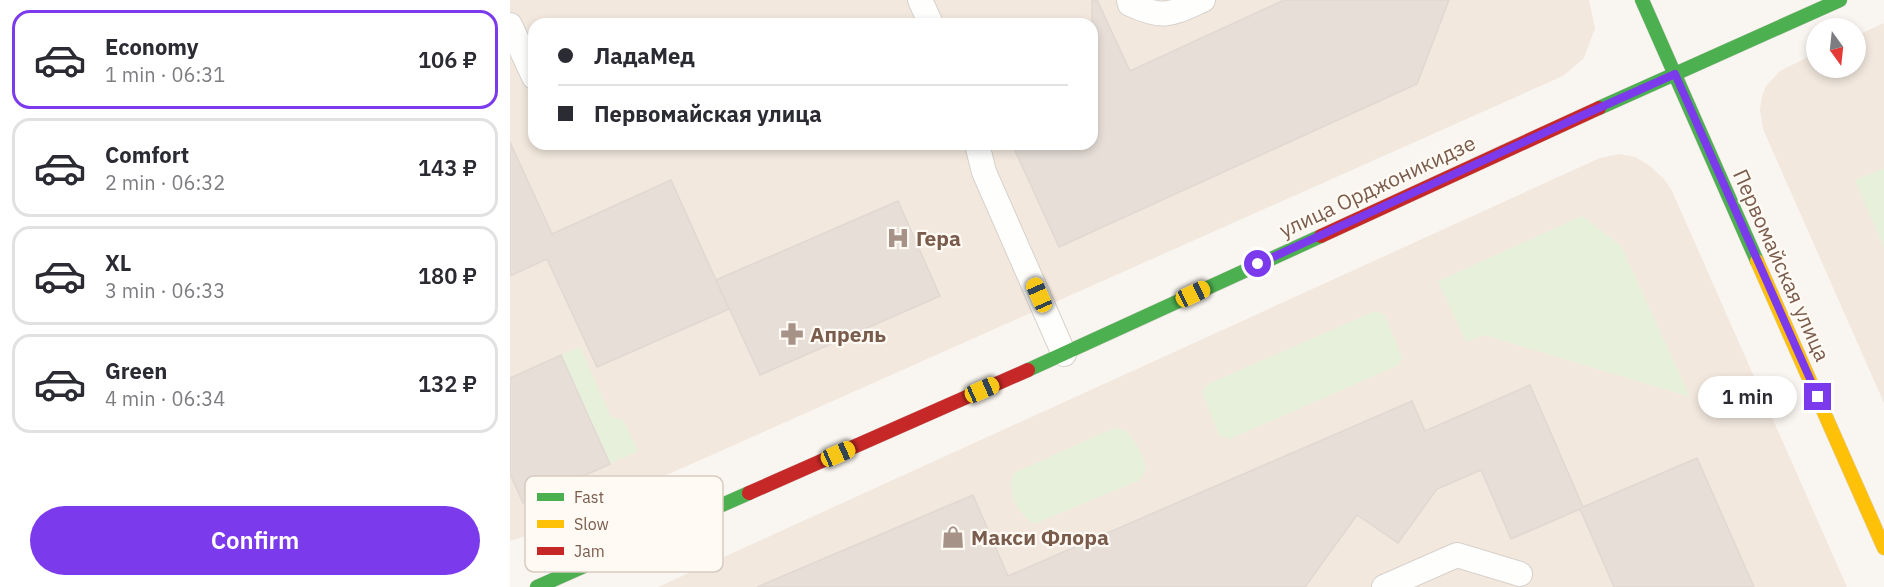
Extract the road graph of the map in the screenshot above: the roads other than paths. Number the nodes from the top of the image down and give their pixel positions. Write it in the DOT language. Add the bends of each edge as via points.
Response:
graph roads {
  1 [pos="920,0"];
  2 [pos="1129,0"];
  3 [pos="1203,0"];
  4 [pos="1642,0"];
  5 [pos="1840,0"];
  6 [pos="928,18"];
  7 [pos="510,25"];
  8 [pos="528,64"];
  9 [pos="1675,74"];
  10 [pos="978,150"];
  11 [pos="1064,354"];
  12 [pos="723,505"];
  13 [pos="1884,548"];
  14 [pos="571,572"];
  15 [pos="1520,574"];
  16 [pos="537,587"];
  17 [pos="1384,587"];
  1 -- 6 [label="lane"];
  2 -- 3 [label="lane" via="1130,4 1157,14 1172,14"];
  4 -- 9 [label="main road, Первомайская улица"];
  5 -- 9 [label="main road, улица Орджоникидзе"];
  7 -- 8 [label="lane"];
  9 -- 11 [label="main road, улица Орджоникидзе"];
  9 -- 13 [label="main road, Первомайская улица"];
  10 -- 11 [label="lane" via="984,172"];
  11 -- 12 [label="main road, улица Орджоникидзе"];
  14 -- 16 [label="main road, улица Орджоникидзе"];
  15 -- 17 [label="lane" via="1457,555"];
}
